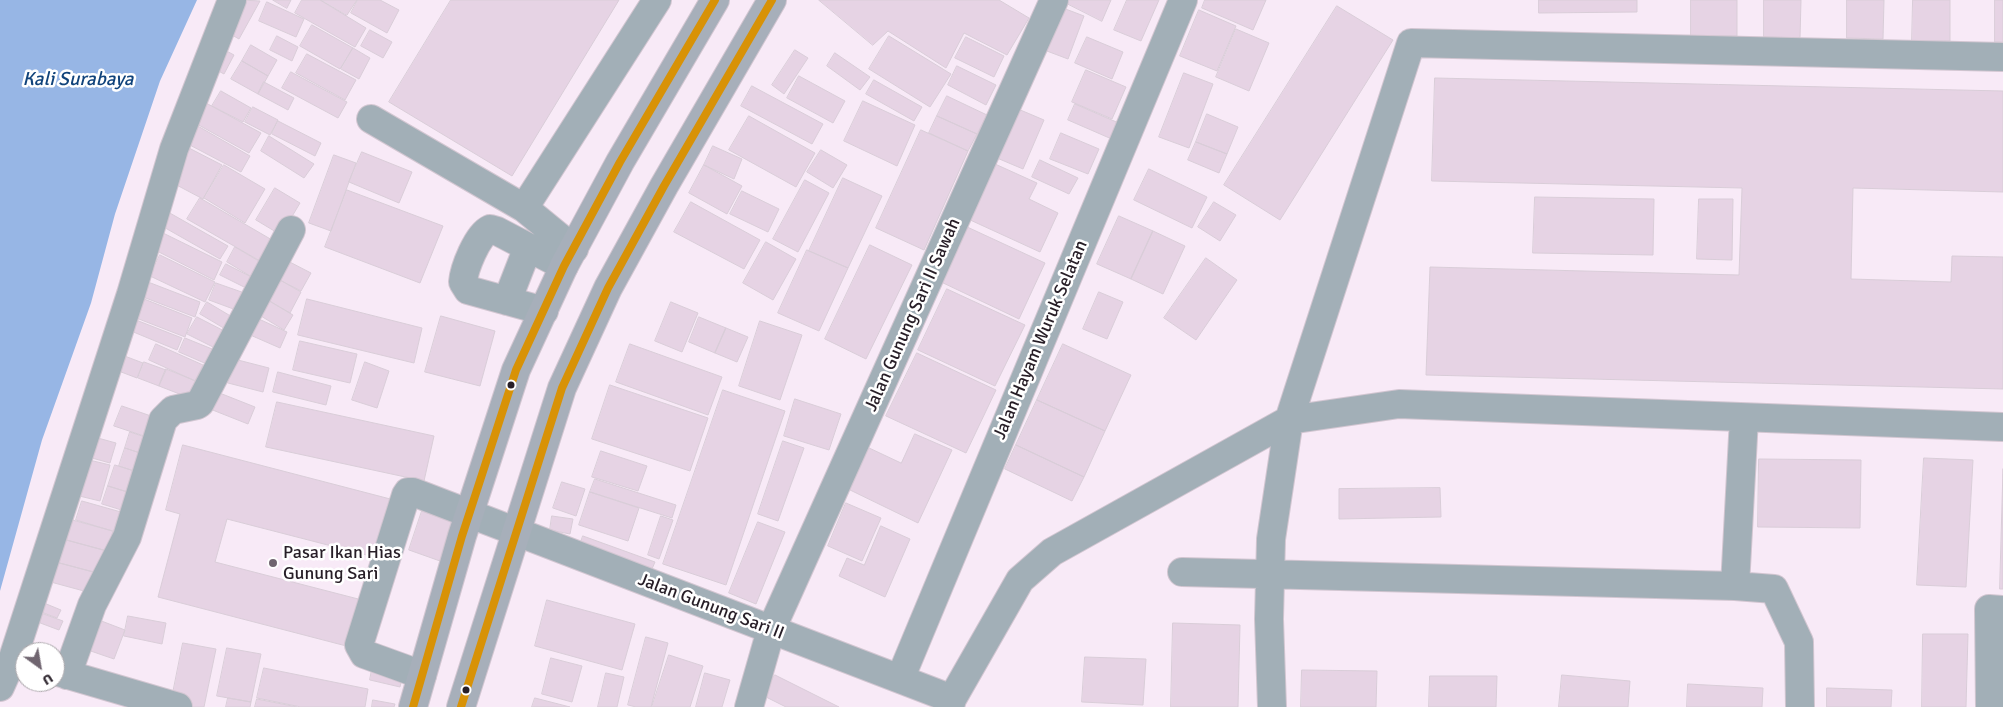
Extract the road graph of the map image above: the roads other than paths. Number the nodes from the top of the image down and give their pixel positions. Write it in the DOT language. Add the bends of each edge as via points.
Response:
graph roads {
  1 [pos="232,0"];
  2 [pos="657,0"];
  3 [pos="715,0"];
  4 [pos="772,0"];
  5 [pos="1054,0"];
  6 [pos="1183,0"];
  7 [pos="2003,57"];
  8 [pos="371,119"];
  9 [pos="524,208"];
  10 [pos="291,230"];
  11 [pos="528,247"];
  12 [pos="569,258"];
  13 [pos="507,301"];
  14 [pos="544,311"];
  15 [pos="1744,418"];
  16 [pos="1290,420"];
  17 [pos="2003,427"];
  18 [pos="469,514"];
  19 [pos="516,533"];
  20 [pos="1182,572"];
  21 [pos="1270,576"];
  22 [pos="1735,586"];
  23 [pos="2003,610"];
  24 [pos="771,630"];
  25 [pos="25,642"];
  26 [pos="65,664"];
  27 [pos="15,666"];
  28 [pos="65,674"];
  29 [pos="422,675"];
  30 [pos="900,679"];
  31 [pos="0,687"];
  32 [pos="951,703"];
  33 [pos="178,707"];
  34 [pos="414,707"];
  35 [pos="461,707"];
  36 [pos="750,707"];
  37 [pos="1272,707"];
  38 [pos="1800,707"];
  39 [pos="1990,707"];
  1 -- 25 [label="street" via="174,149"];
  2 -- 9 [label="street"];
  3 -- 12 [label="main road" via="620,162"];
  4 -- 19 [label="main road" via="608,288 562,388"];
  5 -- 24 [label="street, Jalan Gunung Sari II Sawah"];
  6 -- 30 [label="street, Jalan Hayam Wuruk Selatan"];
  7 -- 16 [label="street" via="1411,43"];
  8 -- 9 [label="street"];
  9 -- 12 [label="street"];
  10 -- 26 [label="street" via="200,403 172,410 163,420 127,537"];
  11 -- 12 [label="street"];
  11 -- 13 [label="street"];
  11 -- 13 [label="street" via="490,229 484,232 463,274 468,290"];
  12 -- 14 [label="main road"];
  13 -- 14 [label="street"];
  14 -- 18 [label="main road" via="516,370"];
  15 -- 16 [label="street" via="1399,404"];
  15 -- 17 [label="street"];
  15 -- 22 [label="street"];
  16 -- 21 [label="street" via="1271,539"];
  16 -- 32 [label="street" via="1052,552 1020,580"];
  18 -- 19 [label="street, Jalan Gunung Sari II"];
  18 -- 29 [label="main road"];
  18 -- 29 [label="street, Jalan Gunung Sari II" via="408,492 359,645 364,654"];
  19 -- 24 [label="street, Jalan Gunung Sari II"];
  19 -- 35 [label="main road"];
  20 -- 21 [label="street"];
  21 -- 22 [label="street"];
  21 -- 37 [label="street"];
  22 -- 38 [label="street" via="1774,589 1799,642"];
  23 -- 39 [label="street" via="1989,609"];
  24 -- 30 [label="street, Jalan Gunung Sari II"];
  24 -- 36 [label="street, Jalan Gunung Sari II Sawah"];
  27 -- 31 [label="street"];
  28 -- 33 [label="street"];
  29 -- 34 [label="main road"];
  30 -- 32 [label="street, Jalan Gunung Sari II"];
}
